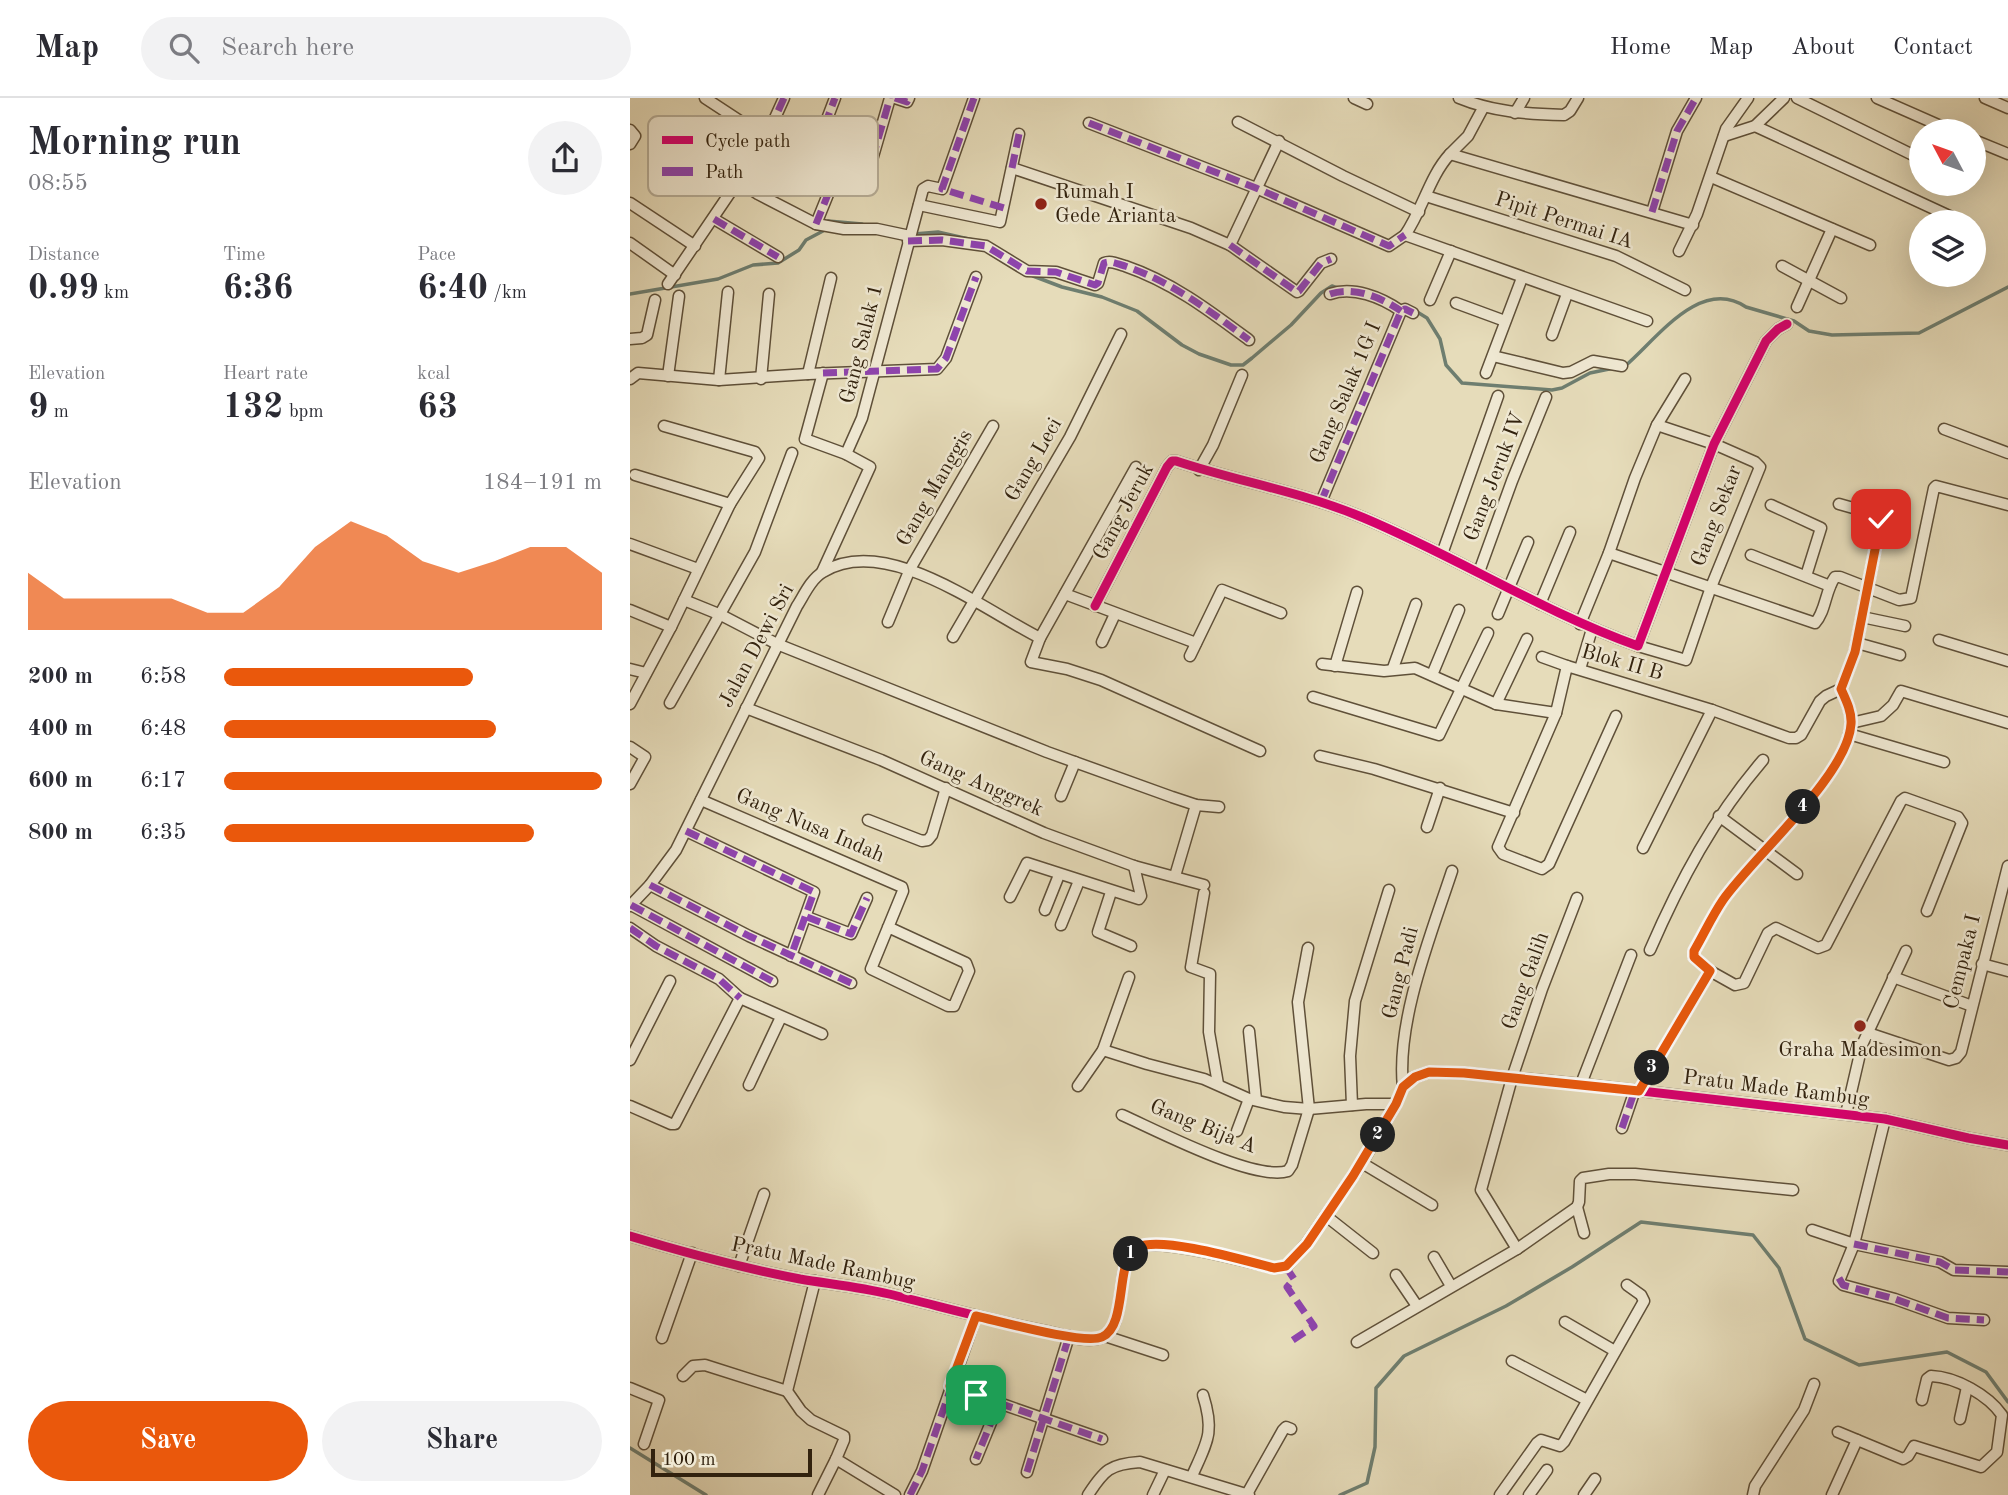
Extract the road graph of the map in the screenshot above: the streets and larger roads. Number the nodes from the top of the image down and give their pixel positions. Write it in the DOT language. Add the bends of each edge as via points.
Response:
graph roads {
  1 [pos="705,98"];
  2 [pos="784,98"];
  3 [pos="835,98"];
  4 [pos="893,98"];
  5 [pos="909,98"];
  6 [pos="974,98"];
  7 [pos="1354,98"];
  8 [pos="1459,98"];
  9 [pos="1524,98"];
  10 [pos="1578,98"];
  11 [pos="1696,98"];
  12 [pos="1748,98"];
  13 [pos="1784,98"];
  14 [pos="1797,98"];
  15 [pos="1877,98"];
  16 [pos="1985,98"];
  17 [pos="723,103"];
  18 [pos="1367,104"];
  19 [pos="1483,108"];
  20 [pos="2008,108"];
  21 [pos="1515,113"];
  22 [pos="739,116"];
  23 [pos="776,116"];
  24 [pos="828,116"];
  25 [pos="1925,119"];
  26 [pos="1238,122"];
  27 [pos="1089,123"];
  28 [pos="1755,126"];
  29 [pos="630,130"];
  30 [pos="1019,134"];
  31 [pos="1724,136"];
  32 [pos="1279,141"];
  33 [pos="630,144"];
  34 [pos="878,144"];
  35 [pos="1986,145"];
  36 [pos="1909,153"];
  37 [pos="1450,154"];
  38 [pos="2008,154"];
  39 [pos="1012,167"];
  40 [pos="1711,177"];
  41 [pos="1256,188"];
  42 [pos="729,196"];
  43 [pos="762,196"];
  44 [pos="827,196"];
  45 [pos="1426,196"];
  46 [pos="630,203"];
  47 [pos="919,205"];
  48 [pos="1936,210"];
  49 [pos="1419,212"];
  50 [pos="1651,212"];
  51 [pos="714,219"];
  52 [pos="816,225"];
  53 [pos="1693,225"];
  54 [pos="1832,229"];
  55 [pos="1405,235"];
  56 [pos="909,238"];
  57 [pos="630,243"];
  58 [pos="1230,245"];
  59 [pos="1870,245"];
  60 [pos="695,246"];
  61 [pos="1451,251"];
  62 [pos="1679,251"];
  63 [pos="778,257"];
  64 [pos="1331,259"];
  65 [pos="1782,266"];
  66 [pos="976,277"];
  67 [pos="831,278"];
  68 [pos="1522,278"];
  69 [pos="1810,281"];
  70 [pos="1685,290"];
  71 [pos="729,292"];
  72 [pos="769,294"];
  73 [pos="1567,294"];
  74 [pos="1330,295"];
  75 [pos="679,296"];
  76 [pos="1841,298"];
  77 [pos="655,300"];
  78 [pos="1430,300"];
  79 [pos="1456,303"];
  80 [pos="1797,307"];
  81 [pos="1401,311"];
  82 [pos="1413,313"];
  83 [pos="1505,321"];
  84 [pos="1647,321"];
  85 [pos="1787,324"];
  86 [pos="1121,334"];
  87 [pos="1552,335"];
  88 [pos="630,339"];
  89 [pos="1249,340"];
  90 [pos="1493,356"];
  91 [pos="1622,366"];
  92 [pos="876,370"];
  93 [pos="823,373"];
  94 [pos="1486,373"];
  95 [pos="808,374"];
  96 [pos="668,376"];
  97 [pos="1242,376"];
  98 [pos="630,379"];
  99 [pos="761,379"];
  100 [pos="1685,379"];
  101 [pos="719,380"];
  102 [pos="1498,396"];
  103 [pos="1546,397"];
  104 [pos="1657,425"];
  105 [pos="664,426"];
  106 [pos="993,426"];
  107 [pos="1944,429"];
  108 [pos="1714,444"];
  109 [pos="792,453"];
  110 [pos="2008,453"];
  111 [pos="846,454"];
  112 [pos="1136,467"];
  113 [pos="1199,470"];
  114 [pos="635,475"];
  115 [pos="1321,502"];
  116 [pos="730,504"];
  117 [pos="1839,504"];
  118 [pos="1771,505"];
  119 [pos="2008,505"];
  120 [pos="1570,532"];
  121 [pos="1528,542"];
  122 [pos="630,544"];
  123 [pos="1609,552"];
  124 [pos="1442,554"];
  125 [pos="1751,555"];
  126 [pos="698,569"];
  127 [pos="910,569"];
  128 [pos="822,572"];
  129 [pos="1479,572"];
  130 [pos="1666,572"];
  131 [pos="1806,576"];
  132 [pos="1830,586"];
  133 [pos="1711,587"];
  134 [pos="1867,587"];
  135 [pos="1509,588"];
  136 [pos="1357,592"];
  137 [pos="1065,594"];
  138 [pos="684,600"];
  139 [pos="972,601"];
  140 [pos="1416,604"];
  141 [pos="1540,604"];
  142 [pos="1095,606"];
  143 [pos="630,610"];
  144 [pos="1459,610"];
  145 [pos="1281,613"];
  146 [pos="1115,614"];
  147 [pos="1498,614"];
  148 [pos="721,615"];
  149 [pos="1862,617"];
  150 [pos="888,622"];
  151 [pos="1580,624"];
  152 [pos="1905,626"];
  153 [pos="671,627"];
  154 [pos="1592,629"];
  155 [pos="1488,633"];
  156 [pos="953,637"];
  157 [pos="1040,638"];
  158 [pos="1527,639"];
  159 [pos="1939,640"];
  160 [pos="1102,642"];
  161 [pos="1195,643"];
  162 [pos="1857,643"];
  163 [pos="777,645"];
  164 [pos="1638,646"];
  165 [pos="1900,655"];
  166 [pos="1190,656"];
  167 [pos="1542,657"];
  168 [pos="2008,661"];
  169 [pos="1322,664"];
  170 [pos="1335,666"];
  171 [pos="1567,666"];
  172 [pos="1393,668"];
  173 [pos="630,669"];
  174 [pos="1580,669"];
  175 [pos="646,673"];
  176 [pos="1432,675"];
  177 [pos="1841,689"];
  178 [pos="1463,690"];
  179 [pos="1313,698"];
  180 [pos="670,703"];
  181 [pos="630,704"];
  182 [pos="1496,704"];
  183 [pos="746,708"];
  184 [pos="1712,710"];
  185 [pos="1556,713"];
  186 [pos="1616,716"];
  187 [pos="2008,723"];
  188 [pos="1850,729"];
  189 [pos="630,747"];
  190 [pos="1260,751"];
  191 [pos="1320,756"];
  192 [pos="1763,760"];
  193 [pos="1074,762"];
  194 [pos="1944,762"];
  195 [pos="630,784"];
  196 [pos="946,788"];
  197 [pos="1440,788"];
  198 [pos="1061,796"];
  199 [pos="701,800"];
  200 [pos="1196,805"];
  201 [pos="1219,807"];
  202 [pos="1514,813"];
  203 [pos="1719,816"];
  204 [pos="868,820"];
  205 [pos="1427,827"];
  206 [pos="686,831"];
  207 [pos="1643,848"];
  208 [pos="1765,848"];
  209 [pos="1134,866"];
  210 [pos="2008,866"];
  211 [pos="1452,871"];
  212 [pos="1797,874"];
  213 [pos="1059,875"];
  214 [pos="1174,876"];
  215 [pos="1079,881"];
  216 [pos="650,885"];
  217 [pos="1390,890"];
  218 [pos="1111,892"];
  219 [pos="1010,897"];
  220 [pos="867,898"];
  221 [pos="1577,898"];
  222 [pos="631,906"];
  223 [pos="1045,910"];
  224 [pos="1927,911"];
  225 [pos="807,917"];
  226 [pos="1061,925"];
  227 [pos="888,927"];
  228 [pos="630,928"];
  229 [pos="1131,946"];
  230 [pos="1308,948"];
  231 [pos="1650,950"];
  232 [pos="1906,951"];
  233 [pos="1631,955"];
  234 [pos="791,956"];
  235 [pos="1982,964"];
  236 [pos="1710,971"];
  237 [pos="2008,971"];
  238 [pos="1129,977"];
  239 [pos="1893,977"];
  240 [pos="670,981"];
  241 [pos="772,981"];
  242 [pos="851,982"];
  243 [pos="740,998"];
  244 [pos="1972,1006"];
  245 [pos="781,1017"];
  246 [pos="1249,1031"];
  247 [pos="1868,1033"];
  248 [pos="822,1034"];
  249 [pos="1103,1050"];
  250 [pos="630,1060"];
  251 [pos="1512,1078"];
  252 [pos="1218,1084"];
  253 [pos="1581,1084"];
  254 [pos="749,1085"];
  255 [pos="1078,1086"];
  256 [pos="1403,1087"];
  257 [pos="1637,1091"];
  258 [pos="1253,1099"];
  259 [pos="1396,1104"];
  260 [pos="630,1105"];
  261 [pos="1352,1105"];
  262 [pos="1309,1109"];
  263 [pos="1846,1114"];
  264 [pos="1122,1115"];
  265 [pos="1885,1119"];
  266 [pos="1622,1128"];
  267 [pos="1237,1131"];
  268 [pos="2008,1145"];
  269 [pos="1362,1163"];
  270 [pos="1793,1190"];
  271 [pos="764,1194"];
  272 [pos="1432,1205"];
  273 [pos="1577,1207"];
  274 [pos="1326,1216"];
  275 [pos="1812,1230"];
  276 [pos="1584,1233"];
  277 [pos="630,1236"];
  278 [pos="1854,1244"];
  279 [pos="1517,1248"];
  280 [pos="692,1253"];
  281 [pos="1373,1253"];
  282 [pos="1434,1257"];
  283 [pos="739,1266"];
  284 [pos="2008,1272"];
  285 [pos="1396,1275"];
  286 [pos="815,1281"];
  287 [pos="1626,1285"];
  288 [pos="1451,1286"];
  289 [pos="1418,1306"];
  290 [pos="976,1316"];
  291 [pos="1984,1320"];
  292 [pos="1565,1322"];
  293 [pos="1069,1336"];
  294 [pos="1105,1336"];
  295 [pos="662,1338"];
  296 [pos="1357,1342"];
  297 [pos="1615,1351"];
  298 [pos="1163,1355"];
  299 [pos="1512,1361"];
  300 [pos="683,1376"];
  301 [pos="1814,1384"];
  302 [pos="950,1386"];
  303 [pos="1967,1387"];
  304 [pos="630,1388"];
  305 [pos="787,1391"];
  306 [pos="1203,1395"];
  307 [pos="1587,1400"];
  308 [pos="1922,1400"];
  309 [pos="999,1403"];
  310 [pos="1960,1419"];
  311 [pos="1043,1420"];
  312 [pos="1291,1429"];
  313 [pos="1838,1432"];
  314 [pos="1102,1439"];
  315 [pos="1857,1440"];
  316 [pos="644,1444"];
  317 [pos="1997,1452"];
  318 [pos="836,1459"];
  319 [pos="976,1459"];
  320 [pos="2008,1459"];
  321 [pos="1165,1470"];
  322 [pos="1547,1470"];
  323 [pos="1027,1472"];
  324 [pos="1192,1476"];
  325 [pos="1595,1479"];
  326 [pos="1216,1490"];
  327 [pos="888,1493"];
  328 [pos="818,1495"];
  329 [pos="910,1495"];
  330 [pos="1088,1495"];
  331 [pos="1153,1495"];
  332 [pos="1248,1495"];
  333 [pos="1500,1495"];
  334 [pos="1529,1495"];
  335 [pos="1584,1495"];
  336 [pos="1753,1495"];
  337 [pos="1832,1495"];
  1 -- 17 [label="street"];
  2 -- 23 [label="street"];
  3 -- 24 [label="street"];
  4 -- 5 [label="street" via="907,102"];
  4 -- 34 [label="street"];
  6 -- 47 [label="street" via="942,189 924,187"];
  7 -- 18 [label="street"];
  8 -- 19 [label="street"];
  9 -- 21 [label="street"];
  10 -- 21 [label="street" via="1564,114"];
  11 -- 50 [label="street" via="1677,131"];
  12 -- 31 [label="street"];
  13 -- 28 [label="street"];
  14 -- 36 [label="street"];
  15 -- 25 [label="street"];
  16 -- 20 [label="street"];
  17 -- 22 [label="street"];
  19 -- 21 [label="street"];
  19 -- 37 [label="street" via="1468,136"];
  26 -- 32 [label="street"];
  27 -- 41 [label="street"];
  28 -- 31 [label="street"];
  28 -- 48 [label="street"];
  29 -- 33 [label="street" via="635,134"];
  30 -- 39 [label="street"];
  31 -- 40 [label="street"];
  32 -- 41 [label="street"];
  32 -- 49 [label="street"];
  35 -- 38 [label="street"];
  37 -- 45 [label="street"];
  37 -- 50 [label="street"];
  39 -- 47 [label="street" via="1002,220"];
  39 -- 58 [label="street"];
  40 -- 53 [label="street"];
  40 -- 54 [label="street"];
  41 -- 55 [label="street" via="1389,246"];
  41 -- 58 [label="street"];
  42 -- 51 [label="street"];
  43 -- 52 [label="street"];
  44 -- 52 [label="street"];
  45 -- 49 [label="street"];
  45 -- 70 [label="street, Pipit Permai IA" via="1616,256"];
  46 -- 60 [label="street"];
  47 -- 56 [label="street, Gang Salak 1"];
  49 -- 55 [label="street"];
  50 -- 53 [label="street"];
  51 -- 60 [label="street"];
  51 -- 63 [label="street"];
  52 -- 56 [label="street" via="877,229"];
  53 -- 62 [label="street"];
  54 -- 59 [label="street"];
  54 -- 69 [label="street"];
  55 -- 61 [label="street"];
  56 -- 89 [label="street" via="986,246 1027,271 1059,272 1096,285 1104,263 1110,261 1179,290"];
  56 -- 92 [label="street, Gang Salak 1"];
  57 -- 60 [label="street" via="672,279"];
  58 -- 64 [label="street" via="1297,292 1321,263"];
  61 -- 68 [label="street"];
  61 -- 78 [label="street"];
  65 -- 69 [label="street"];
  66 -- 92 [label="street" via="940,367"];
  67 -- 95 [label="street"];
  68 -- 73 [label="street"];
  68 -- 83 [label="street"];
  69 -- 76 [label="street"];
  69 -- 80 [label="street"];
  71 -- 101 [label="street"];
  72 -- 99 [label="street"];
  73 -- 84 [label="street"];
  73 -- 87 [label="street"];
  74 -- 81 [label="street" via="1342,290 1369,296"];
  75 -- 96 [label="street"];
  77 -- 88 [label="street" via="647,335"];
  79 -- 83 [label="street"];
  81 -- 82 [label="street, Gang Salak 1G I"];
  81 -- 115 [label="street, Gang Salak 1G I"];
  83 -- 90 [label="street"];
  85 -- 108 [label="street" via="1766,341"];
  86 -- 139 [label="street, Gang Leci" via="1070,437"];
  90 -- 91 [label="street" via="1563,373 1592,360"];
  90 -- 94 [label="street"];
  92 -- 93 [label="street"];
  92 -- 111 [label="street, Gang Salak 1"];
  93 -- 95 [label="street"];
  93 -- 111 [label="street" via="804,437"];
  95 -- 99 [label="street"];
  96 -- 98 [label="street" via="638,373"];
  96 -- 101 [label="street"];
  97 -- 113 [label="street"];
  99 -- 101 [label="street"];
  100 -- 104 [label="street"];
  102 -- 124 [label="street"];
  103 -- 129 [label="street, Gang Jeruk IV"];
  104 -- 108 [label="street"];
  104 -- 123 [label="street"];
  105 -- 116 [label="street" via="758,455"];
  106 -- 127 [label="street, Gang Manggis"];
  107 -- 110 [label="street"];
  108 -- 130 [label="street"];
  108 -- 133 [label="street, Gang Sekar" via="1760,467"];
  109 -- 148 [label="street" via="755,552"];
  111 -- 128 [label="street" via="870,467"];
  112 -- 137 [label="street"];
  113 -- 115 [label="street, Gang Jeruk"];
  113 -- 142 [label="street, Gang Jeruk" via="1177,461 1169,463"];
  114 -- 116 [label="street"];
  115 -- 124 [label="street, Gang Jeruk"];
  116 -- 126 [label="street"];
  117 -- 134 [label="street" via="1880,516"];
  118 -- 131 [label="street" via="1820,527"];
  119 -- 134 [label="street" via="1936,486 1911,598 1899,600"];
  120 -- 141 [label="street"];
  121 -- 135 [label="street"];
  122 -- 126 [label="street"];
  123 -- 130 [label="street"];
  123 -- 151 [label="street"];
  124 -- 129 [label="street, Gang Jeruk"];
  125 -- 131 [label="street"];
  126 -- 138 [label="street"];
  127 -- 128 [label="street, Jalan Dewi Sri" via="868,561"];
  127 -- 139 [label="street, Jalan Dewi Sri"];
  127 -- 150 [label="street, Gang Manggis"];
  128 -- 163 [label="street, Jalan Dewi Sri"];
  129 -- 135 [label="street, Gang Jeruk"];
  130 -- 133 [label="street"];
  130 -- 164 [label="street"];
  131 -- 132 [label="street"];
  132 -- 133 [label="street" via="1815,623"];
  132 -- 134 [label="street" via="1840,577"];
  133 -- 164 [label="street, Gang Jeruk" via="1684,660"];
  134 -- 149 [label="street"];
  135 -- 141 [label="street, Gang Jeruk"];
  135 -- 147 [label="street"];
  136 -- 170 [label="street"];
  137 -- 142 [label="street"];
  137 -- 157 [label="street"];
  138 -- 148 [label="street"];
  138 -- 153 [label="street"];
  139 -- 156 [label="street, Gang Leci"];
  139 -- 157 [label="street, Jalan Dewi Sri"];
  140 -- 172 [label="street"];
  141 -- 151 [label="street, Gang Jeruk"];
  142 -- 146 [label="street"];
  143 -- 153 [label="street"];
  144 -- 176 [label="street"];
  145 -- 161 [label="street" via="1222,590"];
  146 -- 160 [label="street"];
  146 -- 161 [label="street"];
  148 -- 163 [label="street"];
  148 -- 180 [label="street"];
  149 -- 152 [label="street"];
  149 -- 162 [label="street"];
  151 -- 154 [label="street, Gang Jeruk"];
  153 -- 175 [label="street"];
  154 -- 164 [label="street, Gang Jeruk"];
  154 -- 174 [label="street"];
  155 -- 178 [label="street"];
  157 -- 190 [label="street" via="1031,660 1034,664 1101,680"];
  158 -- 182 [label="street"];
  159 -- 168 [label="street"];
  161 -- 166 [label="street"];
  162 -- 165 [label="street"];
  162 -- 177 [label="street"];
  163 -- 183 [label="street, Jalan Dewi Sri"];
  163 -- 193 [label="street"];
  167 -- 171 [label="street"];
  169 -- 170 [label="street"];
  170 -- 172 [label="street"];
  171 -- 174 [label="street, Blok II B"];
  171 -- 185 [label="street, Blok II B"];
  172 -- 176 [label="street" via="1415,668"];
  173 -- 175 [label="street"];
  174 -- 184 [label="street, Blok II B"];
  175 -- 181 [label="street"];
  176 -- 178 [label="street"];
  177 -- 184 [label="street, Blok II B" via="1823,699 1796,738"];
  177 -- 188 [label="street" via="1850,710"];
  178 -- 179 [label="street" via="1437,736"];
  178 -- 182 [label="street"];
  182 -- 185 [label="street"];
  183 -- 196 [label="street, Gang Anggrek"];
  183 -- 199 [label="street, Jalan Dewi Sri"];
  184 -- 207 [label="street"];
  185 -- 202 [label="street, Blok II B"];
  186 -- 202 [label="street, Blok II B" via="1545,868 1500,852 1499,844"];
  187 -- 188 [label="street" via="1901,691 1881,716"];
  188 -- 194 [label="street"];
  188 -- 208 [label="street" via="1817,792"];
  189 -- 195 [label="street" via="645,757"];
  191 -- 197 [label="street"];
  192 -- 203 [label="street"];
  193 -- 198 [label="street"];
  193 -- 200 [label="street"];
  196 -- 204 [label="street" via="928,840"];
  196 -- 209 [label="street, Gang Anggrek" via="1044,834"];
  197 -- 202 [label="street"];
  197 -- 205 [label="street"];
  199 -- 206 [label="street, Jalan Dewi Sri"];
  199 -- 227 [label="street, Gang Nusa Indah" via="903,889"];
  200 -- 201 [label="street"];
  200 -- 214 [label="street"];
  203 -- 208 [label="street"];
  203 -- 231 [label="street" via="1676,891"];
  206 -- 216 [label="street, Jalan Dewi Sri"];
  206 -- 225 [label="street" via="813,891"];
  208 -- 212 [label="street"];
  208 -- 236 [label="street" via="1724,900 1694,951 1694,957"];
  209 -- 214 [label="street, Gang Anggrek"];
  209 -- 218 [label="street" via="1140,898"];
  210 -- 235 [label="street, Cempaka I"];
  211 -- 256 [label="street, Gang Padi" via="1427,945 1407,1027 1401,1058"];
  213 -- 215 [label="street"];
  213 -- 219 [label="street" via="1027,863"];
  213 -- 223 [label="street"];
  214 -- 252 [label="street, Gang Anggrek" via="1204,889 1191,968 1210,978 1209,1032"];
  215 -- 218 [label="street"];
  215 -- 226 [label="street"];
  216 -- 222 [label="street, Jalan Dewi Sri"];
  216 -- 234 [label="street"];
  217 -- 261 [label="street" via="1355,1001"];
  218 -- 229 [label="street" via="1098,932"];
  220 -- 225 [label="street" via="851,934"];
  221 -- 251 [label="street, Gang Galih"];
  222 -- 241 [label="street"];
  224 -- 236 [label="street" via="1962,823 1958,817 1905,798 1826,945 1818,948 1776,928 1768,933 1744,983 1735,985"];
  225 -- 234 [label="street"];
  227 -- 227 [label="street" via="968,965 954,1006 871,969"];
  228 -- 243 [label="street" via="719,979"];
  230 -- 262 [label="street" via="1298,1002"];
  232 -- 239 [label="street"];
  233 -- 253 [label="street"];
  234 -- 242 [label="street"];
  235 -- 237 [label="street"];
  235 -- 244 [label="street, Cempaka I"];
  236 -- 257 [label="street"];
  238 -- 249 [label="street"];
  239 -- 244 [label="street"];
  239 -- 247 [label="street"];
  240 -- 250 [label="street"];
  243 -- 245 [label="street"];
  243 -- 260 [label="street" via="675,1124"];
  244 -- 247 [label="street, Cempaka I" via="1961,1052 1949,1060"];
  245 -- 248 [label="street"];
  245 -- 254 [label="street"];
  246 -- 258 [label="street"];
  247 -- 263 [label="street"];
  249 -- 252 [label="street"];
  249 -- 255 [label="street"];
  251 -- 253 [label="street, Pratu Made Rambug"];
  251 -- 256 [label="street, Pratu Made Rambug" via="1429,1072"];
  251 -- 279 [label="street, Gang Galih" via="1481,1190"];
  252 -- 258 [label="street"];
  253 -- 257 [label="street, Pratu Made Rambug"];
  256 -- 259 [label="street"];
  257 -- 263 [label="street, Pratu Made Rambug"];
  257 -- 266 [label="street"];
  258 -- 262 [label="street"];
  258 -- 267 [label="street"];
  259 -- 261 [label="street"];
  259 -- 269 [label="street"];
  261 -- 262 [label="street"];
  262 -- 264 [label="street, Gang Bija A" via="1290,1169 1279,1173 1245,1168"];
  263 -- 265 [label="street, Pratu Made Rambug"];
  265 -- 268 [label="street, Pratu Made Rambug"];
  265 -- 278 [label="street"];
  269 -- 272 [label="street"];
  269 -- 274 [label="street"];
  270 -- 273 [label="street" via="1609,1174 1581,1180"];
  271 -- 283 [label="street"];
  273 -- 276 [label="street"];
  273 -- 279 [label="street"];
  274 -- 281 [label="street"];
  274 -- 294 [label="street" via="1299,1254 1280,1268 1189,1248 1135,1248 1125,1268 1115,1321"];
  275 -- 278 [label="street"];
  277 -- 280 [label="street, Pratu Made Rambug"];
  278 -- 284 [label="street" via="1940,1262 1954,1270"];
  278 -- 291 [label="street" via="1839,1278 1843,1285 1948,1318"];
  279 -- 288 [label="street"];
  280 -- 283 [label="street, Pratu Made Rambug"];
  280 -- 295 [label="street"];
  282 -- 288 [label="street"];
  283 -- 286 [label="street, Pratu Made Rambug"];
  285 -- 289 [label="street"];
  286 -- 290 [label="street, Pratu Made Rambug"];
  286 -- 305 [label="street"];
  287 -- 297 [label="street" via="1644,1301"];
  288 -- 289 [label="street"];
  289 -- 296 [label="street"];
  290 -- 293 [label="street, Pratu Made Rambug"];
  290 -- 302 [label="street"];
  292 -- 297 [label="street"];
  293 -- 294 [label="street, Pratu Made Rambug"];
  293 -- 311 [label="street"];
  294 -- 298 [label="street, Pratu Made Rambug"];
  297 -- 307 [label="street"];
  299 -- 307 [label="street"];
  300 -- 305 [label="street" via="693,1366 705,1365"];
  301 -- 336 [label="street" via="1804,1410"];
  302 -- 309 [label="street"];
  302 -- 329 [label="street"];
  303 -- 308 [label="street" via="1931,1376"];
  303 -- 310 [label="street"];
  303 -- 317 [label="street" via="2002,1415"];
  304 -- 316 [label="street" via="659,1398"];
  305 -- 318 [label="street" via="811,1420 844,1436"];
  306 -- 324 [label="street" via="1210,1434"];
  307 -- 333 [label="street" via="1560,1446 1537,1443"];
  309 -- 311 [label="street"];
  309 -- 319 [label="street"];
  311 -- 314 [label="street"];
  311 -- 323 [label="street"];
  312 -- 332 [label="street" via="1283,1430"];
  313 -- 315 [label="street"];
  315 -- 317 [label="street" via="1902,1459 1914,1446 1977,1467 1986,1465"];
  315 -- 337 [label="street"];
  317 -- 320 [label="street"];
  318 -- 327 [label="street"];
  318 -- 328 [label="street"];
  321 -- 324 [label="street"];
  321 -- 330 [label="street" via="1140,1462 1113,1466"];
  321 -- 331 [label="street"];
  322 -- 334 [label="street"];
  324 -- 326 [label="street"];
  325 -- 335 [label="street"];
  326 -- 332 [label="street"];
}
